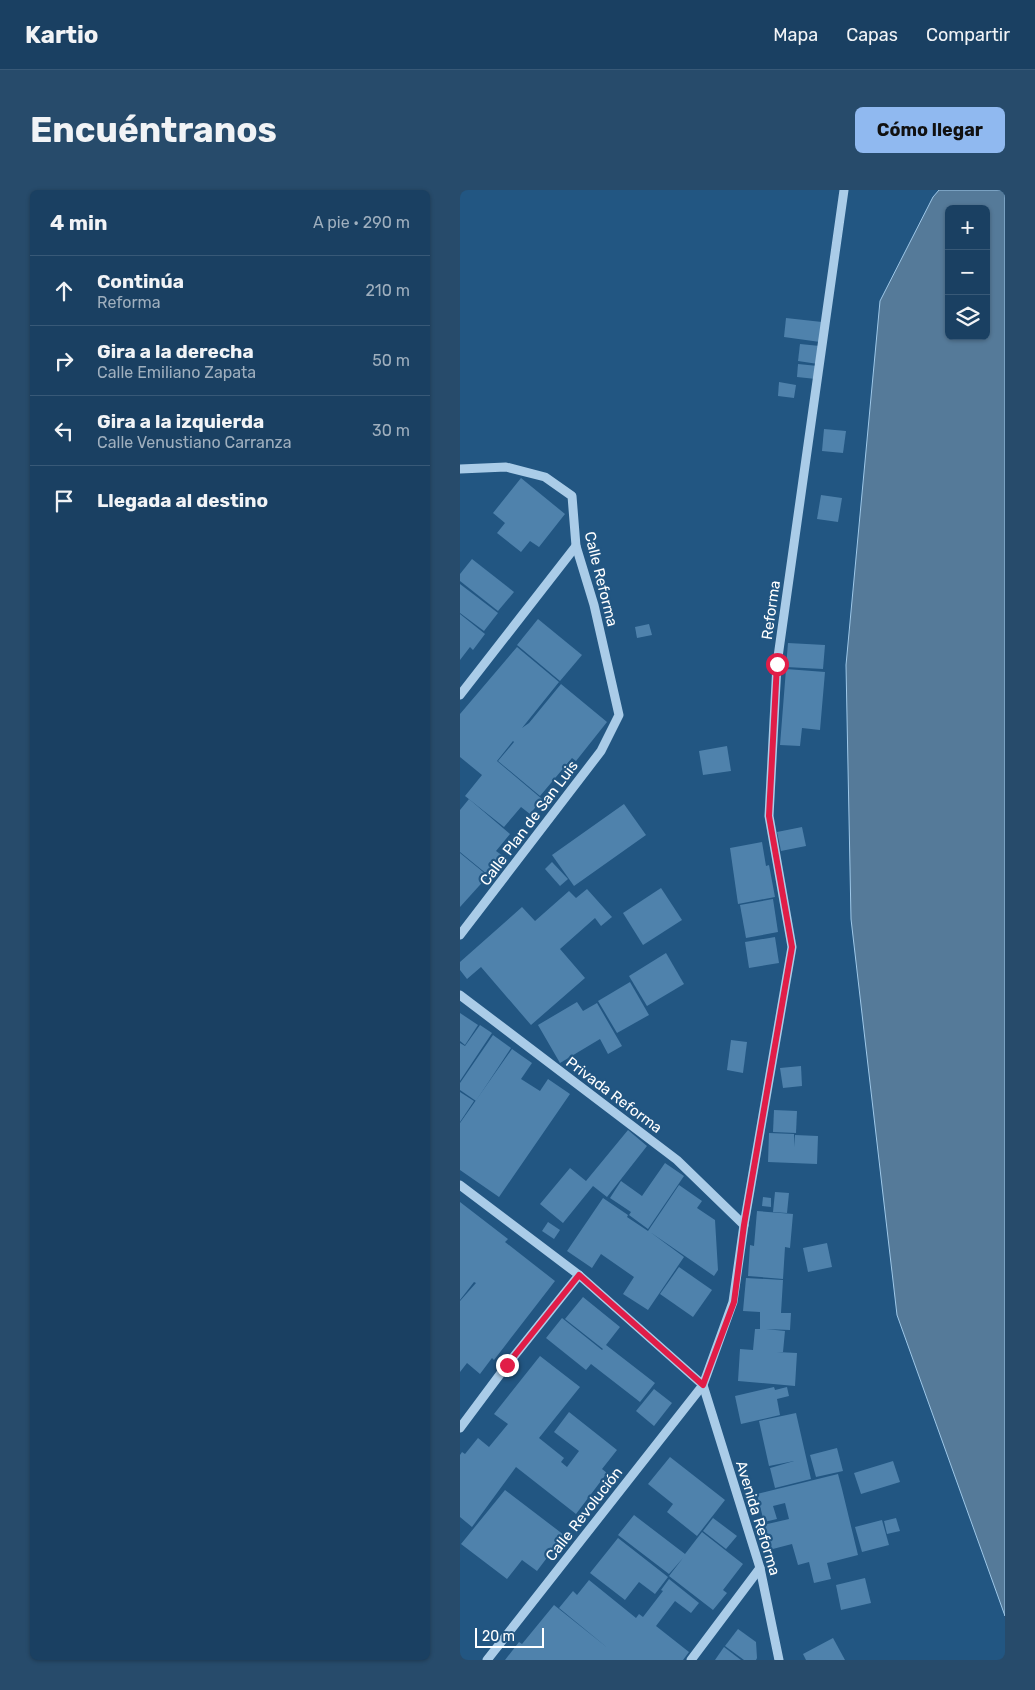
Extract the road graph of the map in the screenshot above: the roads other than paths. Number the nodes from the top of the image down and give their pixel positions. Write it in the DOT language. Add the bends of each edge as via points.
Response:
graph roads {
  1 [pos="844,190"];
  2 [pos="460,469"];
  3 [pos="576,546"];
  4 [pos="460,695"];
  5 [pos="601,751"];
  6 [pos="460,935"];
  7 [pos="460,996"];
  8 [pos="460,1186"];
  9 [pos="744,1225"];
  10 [pos="579,1275"];
  11 [pos="703,1385"];
  12 [pos="460,1428"];
  13 [pos="760,1568"];
  14 [pos="487,1660"];
  15 [pos="691,1660"];
  16 [pos="779,1660"];
  1 -- 9 [label="street, Reforma" via="777,664 769,816 792,947"];
  2 -- 3 [label="street, Calle Reforma" via="506,468 545,477 572,496"];
  3 -- 4 [label="street"];
  3 -- 5 [label="street, Calle Reforma" via="594,605 619,716"];
  5 -- 6 [label="street, Calle Plan de San Luis"];
  7 -- 9 [label="street, Privada Reforma" via="677,1160"];
  8 -- 10 [label="street"];
  9 -- 11 [label="street, Reforma" via="734,1302"];
  10 -- 11 [label="street"];
  10 -- 12 [label="street"];
  11 -- 13 [label="street, Avenida Reforma"];
  11 -- 14 [label="street, Calle Revolución"];
  13 -- 15 [label="street"];
  13 -- 16 [label="street, Avenida Reforma"];
}
